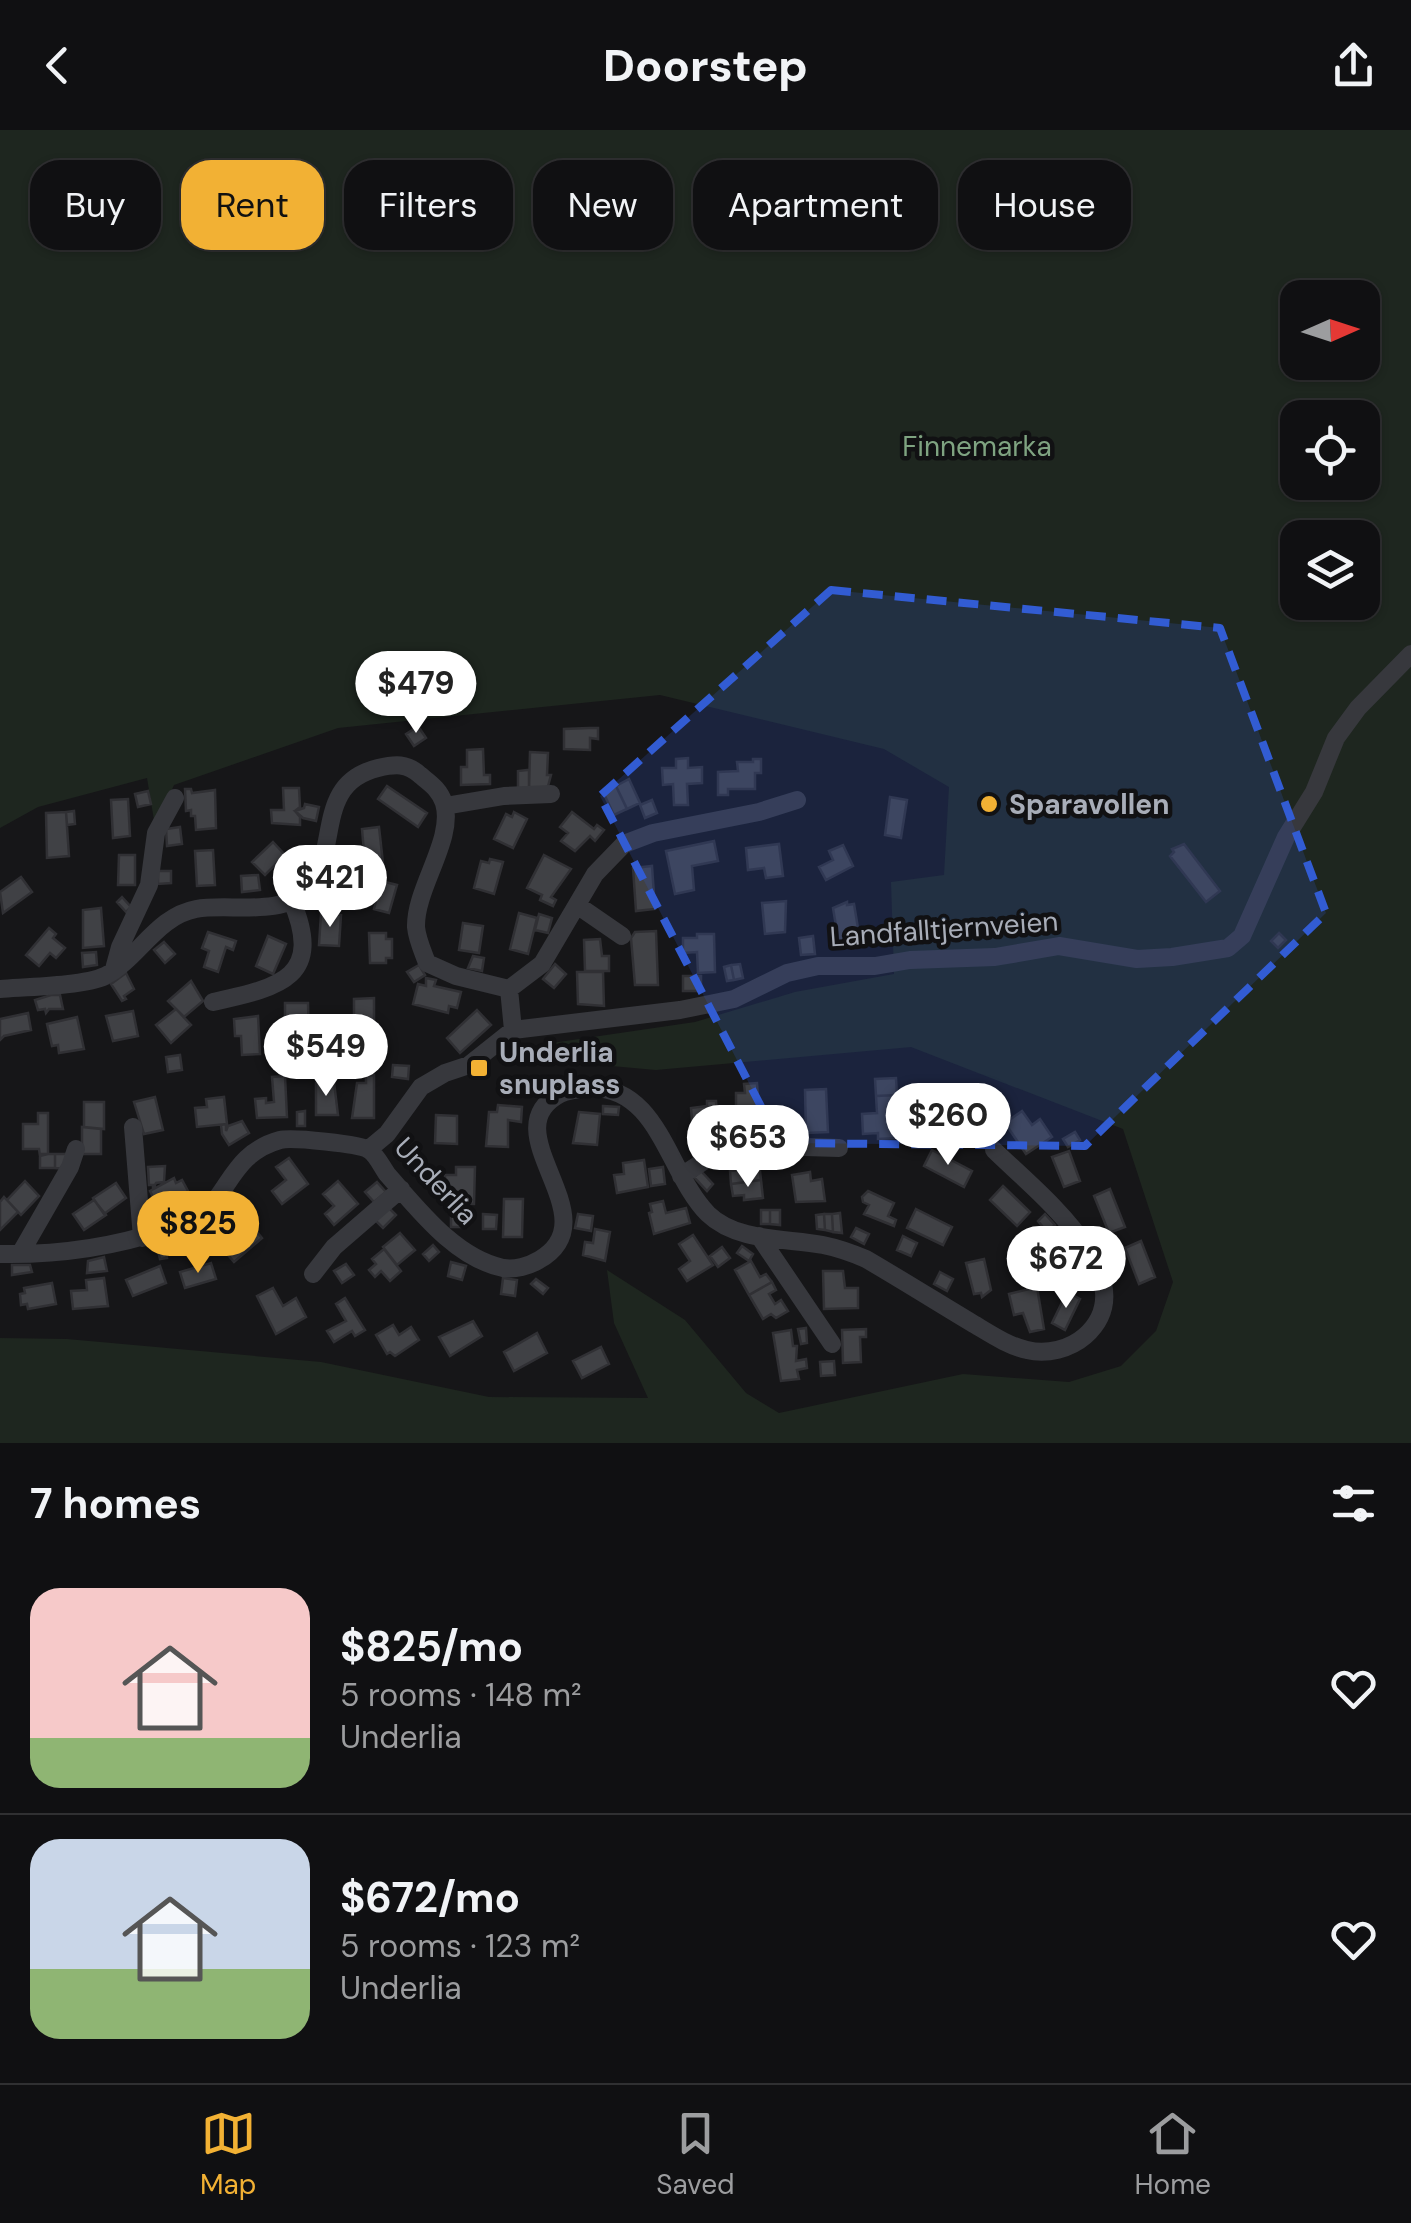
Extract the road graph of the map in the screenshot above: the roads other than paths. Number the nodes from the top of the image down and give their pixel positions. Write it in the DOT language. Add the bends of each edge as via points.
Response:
graph roads {
  1 [pos="1411,654"];
  2 [pos="551,794"];
  3 [pos="175,798"];
  4 [pos="797,800"];
  5 [pos="445,806"];
  6 [pos="291,900"];
  7 [pos="577,905"];
  8 [pos="622,936"];
  9 [pos="114,969"];
  10 [pos="0,989"];
  11 [pos="509,989"];
  12 [pos="213,1002"];
  13 [pos="513,1030"];
  14 [pos="134,1127"];
  15 [pos="839,1148"];
  16 [pos="76,1149"];
  17 [pos="368,1149"];
  18 [pos="994,1150"];
  19 [pos="681,1176"];
  20 [pos="401,1189"];
  21 [pos="759,1236"];
  22 [pos="142,1238"];
  23 [pos="0,1254"];
  24 [pos="20,1254"];
  25 [pos="313,1274"];
  26 [pos="832,1344"];
  1 -- 13 [label="street, Landfalltjernveien" via="1336,738 1242,936 1228,948 1136,959 1059,946 995,957 818,966 698,1007"];
  2 -- 5 [label="street"];
  3 -- 9 [label="street" via="156,833 149,885"];
  4 -- 7 [label="street" via="624,844"];
  5 -- 6 [label="street" via="438,789 411,767 397,764 354,776 338,797 315,874"];
  5 -- 11 [label="street" via="439,847 418,902 416,930 427,963"];
  6 -- 9 [label="street" via="172,918"];
  6 -- 12 [label="street" via="304,943 300,962 274,984"];
  7 -- 8 [label="street"];
  7 -- 11 [label="street" via="542,964"];
  9 -- 10 [label="street" via="104,977"];
  11 -- 13 [label="street"];
  13 -- 17 [label="street" via="469,1066 421,1086"];
  14 -- 22 [label="street"];
  15 -- 19 [label="street" via="737,1144"];
  16 -- 24 [label="street"];
  17 -- 20 [label="street, Underlia"];
  17 -- 22 [label="street, Underlia" via="282,1139 250,1152 193,1220"];
  18 -- 21 [label="street, Underlia" via="1086,1242 1104,1296 1099,1332 1049,1352 1027,1350 866,1259 825,1245"];
  19 -- 20 [label="street, Underlia" via="643,1111 621,1094 580,1088 542,1110 536,1130 564,1213 551,1253 532,1264 508,1269 479,1260"];
  19 -- 21 [label="street, Underlia" via="711,1216"];
  20 -- 25 [label="street"];
  21 -- 26 [label="street"];
  22 -- 24 [label="street, Underlia" via="55,1255"];
  23 -- 24 [label="street, Underlia"];
}
